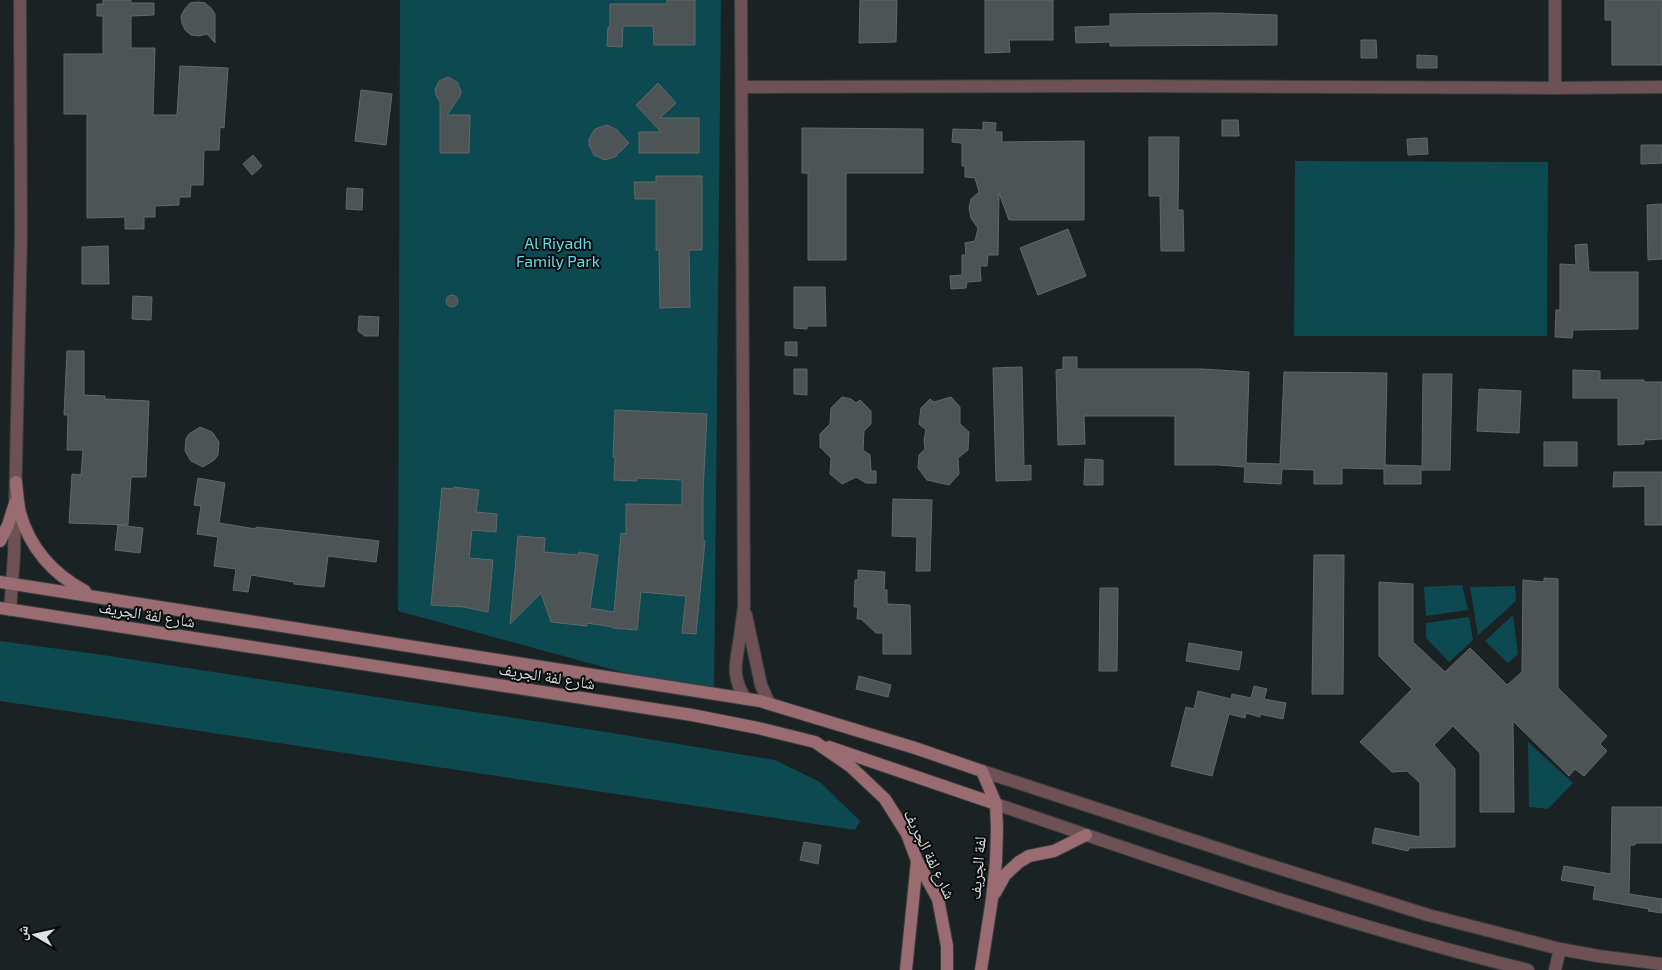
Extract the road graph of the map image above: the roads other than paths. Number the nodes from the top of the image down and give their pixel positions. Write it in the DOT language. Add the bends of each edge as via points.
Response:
graph roads {
  1 [pos="20,0"];
  2 [pos="741,0"];
  3 [pos="1555,0"];
  4 [pos="742,87"];
  5 [pos="1662,87"];
  6 [pos="1555,88"];
  7 [pos="16,482"];
  8 [pos="15,503"];
  9 [pos="0,541"];
  10 [pos="6,583"];
  11 [pos="96,596"];
  12 [pos="744,607"];
  13 [pos="5,609"];
  14 [pos="746,699"];
  15 [pos="769,703"];
  16 [pos="815,742"];
  17 [pos="982,770"];
  18 [pos="996,804"];
  19 [pos="1086,835"];
  20 [pos="917,861"];
  21 [pos="992,899"];
  22 [pos="1560,949"];
  23 [pos="1662,964"];
  24 [pos="906,970"];
  25 [pos="947,970"];
  26 [pos="982,970"];
  27 [pos="1528,970"];
  28 [pos="1555,970"];
  1 -- 7 [label="street"];
  2 -- 4 [label="street"];
  3 -- 6 [label="street"];
  4 -- 6 [label="street"];
  4 -- 12 [label="street"];
  5 -- 6 [label="street"];
  7 -- 8 [label="street"];
  7 -- 11 [label="main road" via="20,512 36,548 48,564 70,583"];
  8 -- 9 [label="main road"];
  8 -- 10 [label="street"];
  10 -- 11 [label="main road, شارع لفة الجريف"];
  10 -- 13 [label="street"];
  11 -- 14 [label="main road, شارع لفة الجريف"];
  12 -- 14 [label="street" via="734,665 735,677"];
  12 -- 15 [label="street" via="761,685"];
  13 -- 16 [label="main road, شارع لفة الجريف" via="692,715"];
  14 -- 15 [label="main road, شارع لفة الجريف"];
  15 -- 17 [label="main road, شارع لفة الجريف"];
  16 -- 18 [label="main road"];
  16 -- 20 [label="main road, شارع لفة الجريف" via="850,766 885,799 907,834"];
  17 -- 18 [label="main road, لفة الجريف"];
  17 -- 22 [label="street" via="1369,897"];
  18 -- 19 [label="street"];
  18 -- 21 [label="main road, لفة الجريف"];
  19 -- 21 [label="main road" via="1054,851 1029,856 1019,862 1005,875"];
  19 -- 27 [label="street" via="1363,926"];
  20 -- 24 [label="main road"];
  20 -- 25 [label="main road, شارع لفة الجريف" via="938,899 947,946"];
  21 -- 26 [label="main road, لفة الجريف"];
  22 -- 23 [label="street"];
  22 -- 28 [label="street"];
}
